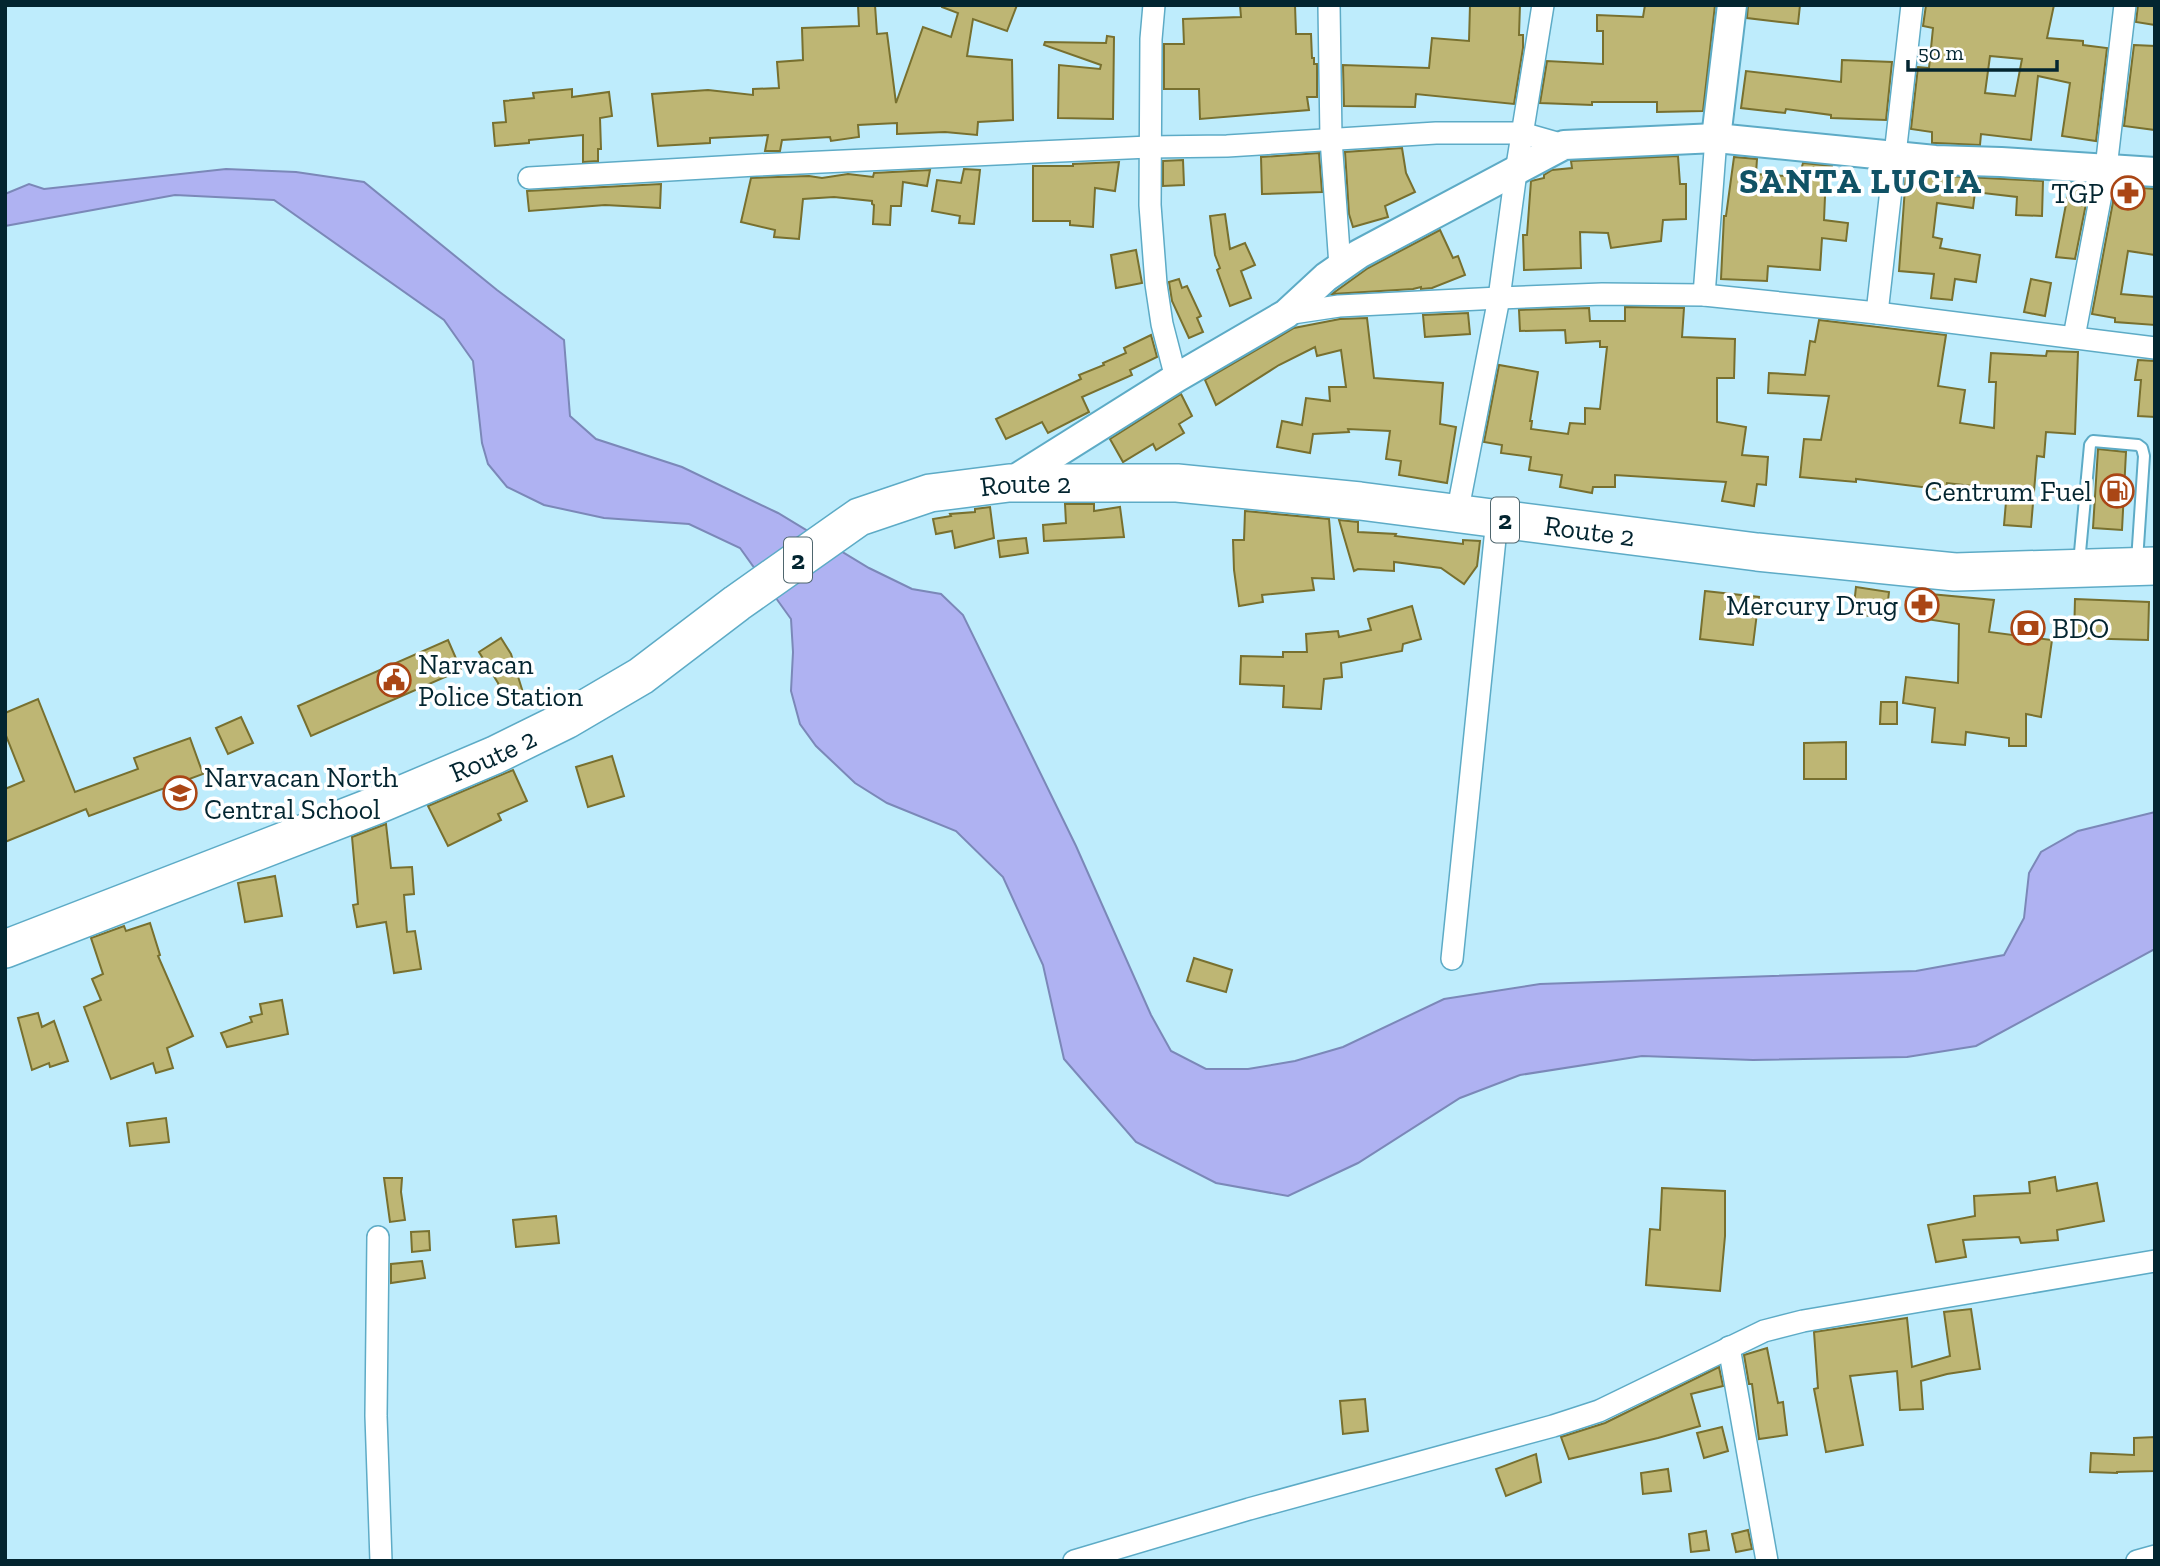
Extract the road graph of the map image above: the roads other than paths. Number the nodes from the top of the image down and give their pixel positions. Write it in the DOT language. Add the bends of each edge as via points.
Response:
graph roads {
  1 [pos="1154,5"];
  2 [pos="1329,5"];
  3 [pos="1543,5"];
  4 [pos="1732,5"];
  5 [pos="1912,5"];
  6 [pos="2125,5"];
  7 [pos="1522,132"];
  8 [pos="1716,138"];
  9 [pos="1331,139"];
  10 [pos="1564,145"];
  11 [pos="1149,147"];
  12 [pos="1895,156"];
  13 [pos="2105,168"];
  14 [pos="1516,172"];
  15 [pos="2155,172"];
  16 [pos="529,178"];
  17 [pos="1340,266"];
  18 [pos="1704,295"];
  19 [pos="1499,298"];
  20 [pos="1877,313"];
  21 [pos="1286,314"];
  22 [pos="2074,337"];
  23 [pos="2155,348"];
  24 [pos="1176,378"];
  25 [pos="1009,483"];
  26 [pos="1457,514"];
  27 [pos="1497,519"];
  28 [pos="2146,566"];
  29 [pos="2078,569"];
  30 [pos="5,949"];
  31 [pos="1452,959"];
  32 [pos="378,1237"];
  33 [pos="2155,1261"];
  34 [pos="1729,1348"];
  35 [pos="2155,1556"];
  36 [pos="381,1561"];
  37 [pos="1074,1561"];
  38 [pos="1767,1561"];
  39 [pos="2137,1561"];
  1 -- 11 [label="street"];
  2 -- 9 [label="street"];
  3 -- 7 [label="street"];
  4 -- 8 [label="street"];
  5 -- 12 [label="street"];
  6 -- 13 [label="street"];
  7 -- 9 [label="street"];
  7 -- 10 [label="street"];
  7 -- 14 [label="street"];
  8 -- 10 [label="street"];
  8 -- 12 [label="street"];
  8 -- 18 [label="street"];
  9 -- 11 [label="street"];
  9 -- 17 [label="street"];
  10 -- 14 [label="street"];
  11 -- 16 [label="street"];
  11 -- 24 [label="street" via="1156,284"];
  12 -- 13 [label="street"];
  12 -- 20 [label="street"];
  13 -- 15 [label="street"];
  13 -- 22 [label="street"];
  14 -- 17 [label="street"];
  14 -- 19 [label="street"];
  17 -- 21 [label="street"];
  18 -- 19 [label="street"];
  18 -- 20 [label="street"];
  19 -- 21 [label="street" via="1339,306"];
  19 -- 26 [label="street"];
  20 -- 22 [label="street"];
  21 -- 24 [label="street"];
  22 -- 23 [label="street"];
  24 -- 25 [label="street"];
  25 -- 26 [label="highway, Route 2 / 2" via="1177,482"];
  25 -- 30 [label="highway, Route 2 / 2" via="930,493 859,517 640,676 566,720 377,805"];
  26 -- 27 [label="highway, Route 2 / 2"];
  27 -- 29 [label="highway, Route 2 / 2" via="1955,572"];
  27 -- 31 [label="street"];
  28 -- 29 [label="highway, Route 2 / 2"];
  28 -- 29 [label="lane" via="2143,448 2099,440 2090,445"];
  32 -- 36 [label="street" via="376,1416"];
  33 -- 34 [label="street" via="1803,1321 1764,1331"];
  34 -- 37 [label="street" via="1576,1419"];
  34 -- 38 [label="street"];
  35 -- 39 [label="street"];
}
